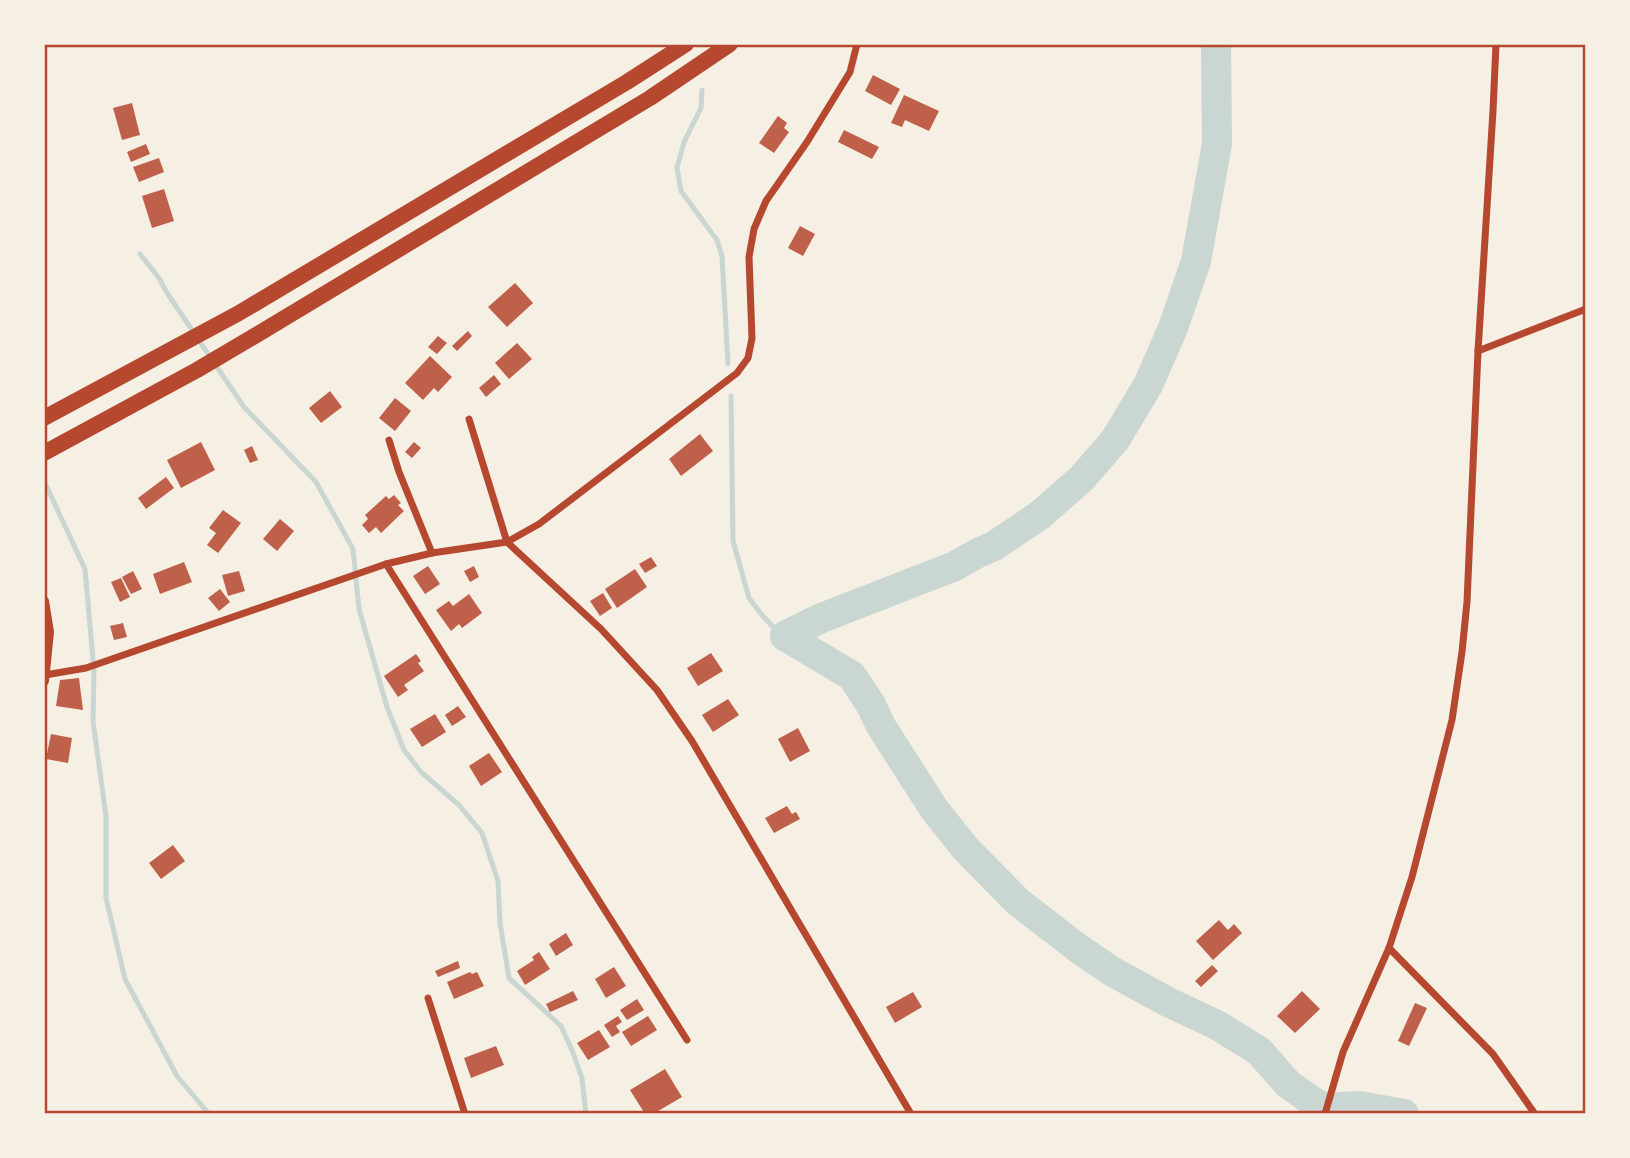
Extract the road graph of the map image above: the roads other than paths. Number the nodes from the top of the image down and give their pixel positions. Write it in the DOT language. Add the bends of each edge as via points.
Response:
graph roads {
  1 [pos="686,44"];
  2 [pos="730,44"];
  3 [pos="857,44"];
  4 [pos="1496,44"];
  5 [pos="1586,309"];
  6 [pos="1478,351"];
  7 [pos="44,418"];
  8 [pos="469,419"];
  9 [pos="388,440"];
  10 [pos="44,453"];
  11 [pos="507,542"];
  12 [pos="432,553"];
  13 [pos="386,564"];
  14 [pos="44,601"];
  15 [pos="44,678"];
  16 [pos="1389,948"];
  17 [pos="428,998"];
  18 [pos="687,1040"];
  19 [pos="465,1114"];
  20 [pos="911,1114"];
  21 [pos="1325,1114"];
  22 [pos="1535,1114"];
  1 -- 7 [label="highway" via="239,313"];
  2 -- 10 [label="highway" via="649,98 258,334"];
  3 -- 11 [label="street" via="850,72 766,201 754,229 749,257 752,338 748,358 708,396 539,524"];
  4 -- 6 [label="street"];
  5 -- 6 [label="street"];
  6 -- 16 [label="street" via="1468,576 1452,720"];
  8 -- 11 [label="street"];
  9 -- 12 [label="street"];
  11 -- 12 [label="street"];
  11 -- 20 [label="street" via="601,629 657,690 692,741"];
  12 -- 13 [label="street"];
  13 -- 15 [label="street" via="86,668"];
  13 -- 18 [label="street"];
  14 -- 15 [label="street" via="49,632"];
  16 -- 21 [label="street" via="1343,1052"];
  16 -- 22 [label="street" via="1493,1054"];
  17 -- 19 [label="street"];
}
